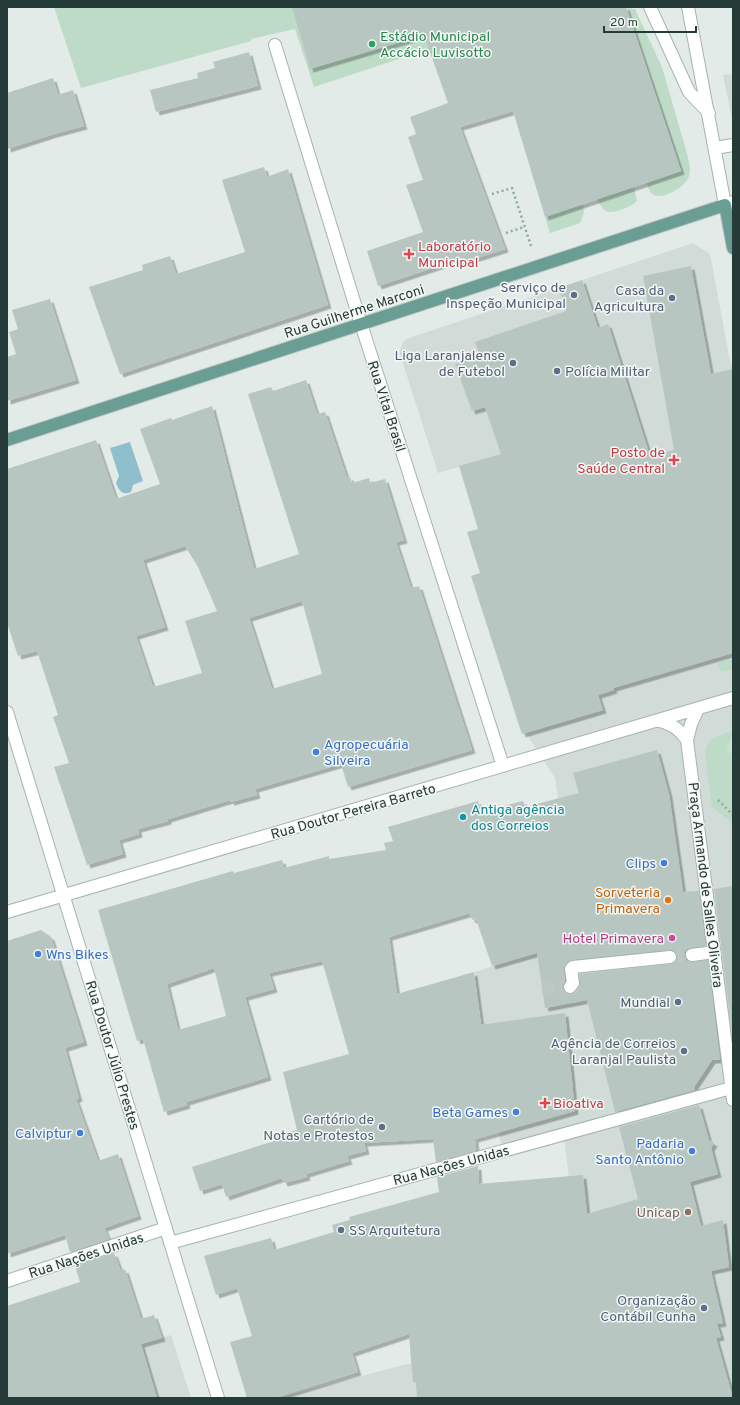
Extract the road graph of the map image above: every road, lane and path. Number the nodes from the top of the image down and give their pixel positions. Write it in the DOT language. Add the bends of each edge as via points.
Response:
graph roads {
  1 [pos="650,7"];
  2 [pos="688,7"];
  3 [pos="275,45"];
  4 [pos="709,113"];
  5 [pos="733,145"];
  6 [pos="715,148"];
  7 [pos="492,194"];
  8 [pos="729,203"];
  9 [pos="524,227"];
  10 [pos="506,233"];
  11 [pos="529,241"];
  12 [pos="733,248"];
  13 [pos="361,324"];
  14 [pos="7,440"];
  15 [pos="733,698"];
  16 [pos="698,709"];
  17 [pos="7,712"];
  18 [pos="659,721"];
  19 [pos="687,740"];
  20 [pos="503,766"];
  21 [pos="64,896"];
  22 [pos="7,912"];
  23 [pos="714,952"];
  24 [pos="692,955"];
  25 [pos="670,957"];
  26 [pos="570,987"];
  27 [pos="731,1088"];
  28 [pos="733,1100"];
  29 [pos="166,1228"];
  30 [pos="170,1243"];
  31 [pos="7,1281"];
  32 [pos="218,1398"];
  1 -- 4 [label="street" via="689,92"];
  2 -- 4 [label="street"];
  3 -- 13 [label="street, Rua Vital Brasil"];
  4 -- 6 [label="street"];
  5 -- 6 [label="street"];
  6 -- 8 [label="street"];
  7 -- 9 [label="path" via="512,188"];
  8 -- 12 [label="main road"];
  8 -- 13 [label="main road, Rua Guilherme Marconi"];
  9 -- 10 [label="path"];
  9 -- 11 [label="path"];
  13 -- 14 [label="main road, Rua Guilherme Marconi"];
  13 -- 20 [label="street, Rua Vital Brasil"];
  15 -- 16 [label="street"];
  16 -- 18 [label="street, Rua Doutor Pereira Barreto"];
  16 -- 19 [label="street, Praça Armando de Salles Oliveira"];
  17 -- 21 [label="street, Rua Doutor Júlio Prestes"];
  18 -- 19 [label="street" via="676,728"];
  18 -- 20 [label="street, Rua Doutor Pereira Barreto"];
  19 -- 23 [label="street, Praça Armando de Salles Oliveira"];
  20 -- 21 [label="street, Rua Doutor Pereira Barreto"];
  21 -- 22 [label="street, Rua Doutor Pereira Barreto"];
  21 -- 29 [label="street, Rua Doutor Júlio Prestes"];
  23 -- 24 [label="street"];
  23 -- 27 [label="street, Praça Armando de Salles Oliveira"];
  25 -- 26 [label="street" via="573,967 573,983"];
  27 -- 28 [label="street, Praça Armando de Salles Oliveira"];
  27 -- 30 [label="street, Rua Nações Unidas"];
  29 -- 30 [label="street, Rua Doutor Júlio Prestes"];
  29 -- 31 [label="street, Rua Nações Unidas"];
  30 -- 32 [label="street, Rua Doutor Júlio Prestes"];
}
